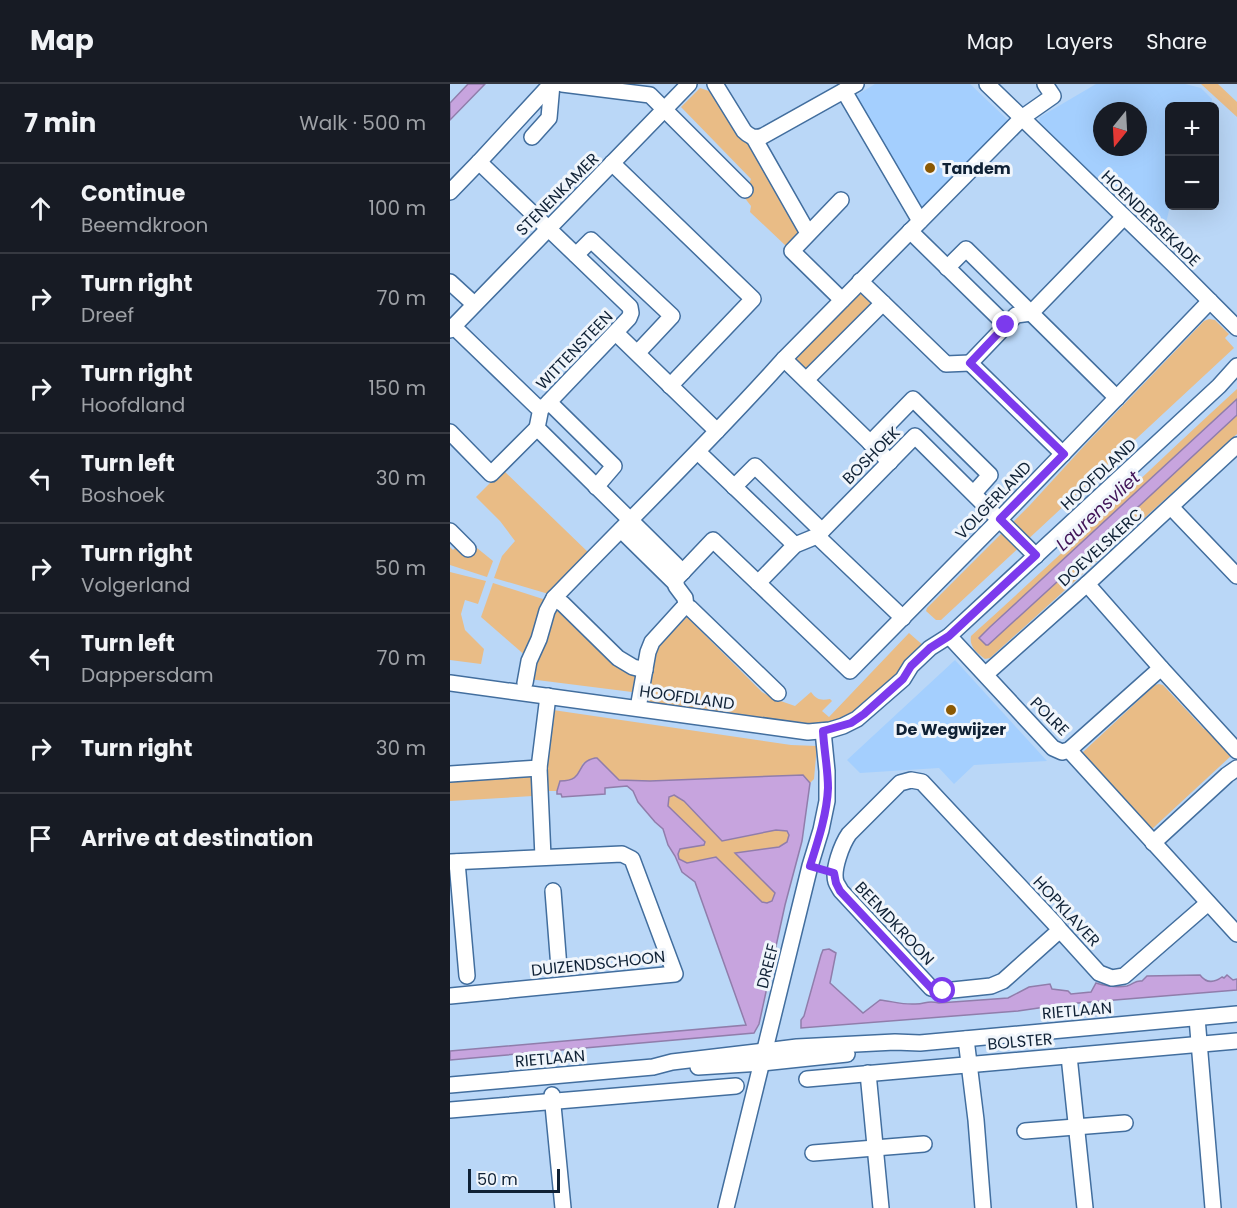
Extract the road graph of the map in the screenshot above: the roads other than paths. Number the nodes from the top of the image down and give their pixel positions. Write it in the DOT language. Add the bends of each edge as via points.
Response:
graph roads {
  1 [pos="551,84"];
  2 [pos="562,84"];
  3 [pos="688,84"];
  4 [pos="716,84"];
  5 [pos="987,84"];
  6 [pos="1045,84"];
  7 [pos="850,88"];
  8 [pos="664,109"];
  9 [pos="1023,117"];
  10 [pos="532,137"];
  11 [pos="754,138"];
  12 [pos="480,162"];
  13 [pos="612,164"];
  14 [pos="745,190"];
  15 [pos="450,192"];
  16 [pos="841,200"];
  17 [pos="1124,217"];
  18 [pos="915,226"];
  19 [pos="548,228"];
  20 [pos="808,233"];
  21 [pos="576,255"];
  22 [pos="947,268"];
  23 [pos="450,282"];
  24 [pos="860,282"];
  25 [pos="842,300"];
  26 [pos="1210,301"];
  27 [pos="883,303"];
  28 [pos="474,304"];
  29 [pos="1030,313"];
  30 [pos="1006,325"];
  31 [pos="452,328"];
  32 [pos="1237,328"];
  33 [pos="616,333"];
  34 [pos="642,348"];
  35 [pos="784,359"];
  36 [pos="970,363"];
  37 [pos="1237,366"];
  38 [pos="1237,376"];
  39 [pos="806,380"];
  40 [pos="670,386"];
  41 [pos="1219,386"];
  42 [pos="1117,398"];
  43 [pos="545,405"];
  44 [pos="537,428"];
  45 [pos="717,431"];
  46 [pos="450,432"];
  47 [pos="870,443"];
  48 [pos="1237,445"];
  49 [pos="698,452"];
  50 [pos="1064,454"];
  51 [pos="890,462"];
  52 [pos="596,487"];
  53 [pos="734,487"];
  54 [pos="974,493"];
  55 [pos="1171,507"];
  56 [pos="1000,519"];
  57 [pos="626,526"];
  58 [pos="450,531"];
  59 [pos="820,533"];
  60 [pos="795,545"];
  61 [pos="468,549"];
  62 [pos="1036,555"];
  63 [pos="1237,576"];
  64 [pos="680,578"];
  65 [pos="758,583"];
  66 [pos="1087,584"];
  67 [pos="554,598"];
  68 [pos="686,607"];
  69 [pos="903,618"];
  70 [pos="949,636"];
  71 [pos="1161,668"];
  72 [pos="645,669"];
  73 [pos="986,674"];
  74 [pos="450,683"];
  75 [pos="525,683"];
  76 [pos="778,693"];
  77 [pos="548,696"];
  78 [pos="638,708"];
  79 [pos="823,731"];
  80 [pos="1069,750"];
  81 [pos="1237,751"];
  82 [pos="539,768"];
  83 [pos="1237,768"];
  84 [pos="450,774"];
  85 [pos="911,780"];
  86 [pos="1153,843"];
  87 [pos="543,857"];
  88 [pos="454,862"];
  89 [pos="810,866"];
  90 [pos="834,873"];
  91 [pos="553,891"];
  92 [pos="1208,903"];
  93 [pos="1060,930"];
  94 [pos="1237,934"];
  95 [pos="559,968"];
  96 [pos="467,976"];
  97 [pos="450,996"];
  98 [pos="1237,1014"];
  99 [pos="1197,1017"];
  100 [pos="966,1039"];
  101 [pos="1237,1041"];
  102 [pos="1199,1045"];
  103 [pos="1069,1056"];
  104 [pos="763,1057"];
  105 [pos="969,1064"];
  106 [pos="868,1073"];
  107 [pos="807,1079"];
  108 [pos="450,1085"];
  109 [pos="736,1086"];
  110 [pos="553,1098"];
  111 [pos="450,1110"];
  112 [pos="1125,1123"];
  113 [pos="1077,1127"];
  114 [pos="1025,1131"];
  115 [pos="924,1144"];
  116 [pos="875,1148"];
  117 [pos="813,1153"];
  118 [pos="563,1208"];
  119 [pos="726,1208"];
  120 [pos="881,1208"];
  121 [pos="983,1208"];
  122 [pos="1086,1208"];
  123 [pos="1213,1208"];
  1 -- 10 [label="street" via="549,118"];
  1 -- 12 [label="street"];
  2 -- 8 [label="street" via="650,95"];
  3 -- 8 [label="street, STENENKAMER"];
  4 -- 11 [label="street" via="744,131"];
  5 -- 9 [label="street, HOENDERSEKADE"];
  6 -- 9 [label="street" via="1053,96"];
  7 -- 11 [label="street"];
  7 -- 18 [label="street"];
  8 -- 13 [label="street, STENENKAMER"];
  8 -- 14 [label="street"];
  9 -- 17 [label="street, HOENDERSEKADE"];
  9 -- 18 [label="street"];
  11 -- 20 [label="street"];
  12 -- 15 [label="street"];
  12 -- 19 [label="street, WITTENSTEEN"];
  13 -- 19 [label="street, STENENKAMER"];
  13 -- 40 [label="street" via="753,299"];
  16 -- 20 [label="street"];
  17 -- 26 [label="street, HOENDERSEKADE"];
  17 -- 29 [label="street"];
  18 -- 22 [label="street"];
  18 -- 24 [label="street"];
  19 -- 21 [label="street, WITTENSTEEN"];
  19 -- 28 [label="street, STENENKAMER"];
  20 -- 25 [label="street" via="792,251"];
  21 -- 33 [label="street, WITTENSTEEN" via="630,307 629,318"];
  21 -- 34 [label="street" via="591,240 672,316"];
  22 -- 29 [label="street" via="966,249"];
  22 -- 30 [label="street"];
  23 -- 28 [label="street"];
  24 -- 25 [label="street"];
  24 -- 27 [label="street"];
  25 -- 35 [label="street"];
  26 -- 32 [label="street, HOENDERSEKADE"];
  26 -- 42 [label="street, VOLGERLAND"];
  27 -- 36 [label="street" via="946,364"];
  27 -- 39 [label="street"];
  28 -- 31 [label="street, STENENKAMER"];
  29 -- 30 [label="street" via="1016,315"];
  29 -- 42 [label="street"];
  30 -- 36 [label="street"];
  31 -- 43 [label="street, WITTENSTEEN" via="536,405"];
  33 -- 40 [label="street"];
  33 -- 43 [label="street, WITTENSTEEN"];
  35 -- 39 [label="street"];
  35 -- 45 [label="street"];
  36 -- 50 [label="street"];
  37 -- 41 [label="street, HOOFDLAND"];
  38 -- 41 [label="street, HOOFDLAND"];
  39 -- 47 [label="street"];
  40 -- 45 [label="street"];
  41 -- 62 [label="street, HOOFDLAND"];
  42 -- 50 [label="street, VOLGERLAND"];
  43 -- 44 [label="street"];
  43 -- 52 [label="street" via="615,466"];
  44 -- 46 [label="street" via="491,474"];
  44 -- 52 [label="street"];
  45 -- 49 [label="street"];
  47 -- 51 [label="street"];
  47 -- 54 [label="street" via="913,399 990,475"];
  48 -- 55 [label="street, DOEVELSKERC"];
  49 -- 53 [label="street"];
  49 -- 57 [label="street"];
  50 -- 56 [label="street, VOLGERLAND"];
  51 -- 54 [label="street, BOSHOEK" via="915,436"];
  51 -- 59 [label="street, BOSHOEK"];
  52 -- 57 [label="street"];
  53 -- 59 [label="street" via="755,466"];
  53 -- 60 [label="street"];
  54 -- 56 [label="street, BOSHOEK"];
  55 -- 63 [label="street"];
  55 -- 66 [label="street, DOEVELSKERC"];
  56 -- 62 [label="street, BOSHOEK"];
  56 -- 69 [label="street, VOLGERLAND"];
  57 -- 64 [label="street"];
  57 -- 67 [label="street"];
  58 -- 61 [label="street"];
  59 -- 60 [label="street"];
  59 -- 69 [label="street"];
  60 -- 65 [label="street"];
  62 -- 70 [label="street, HOOFDLAND"];
  64 -- 65 [label="street" via="713,540"];
  64 -- 68 [label="street" via="676,586"];
  65 -- 69 [label="street, VOLGERLAND" via="850,671"];
  66 -- 71 [label="street"];
  66 -- 73 [label="street, DOEVELSKERC"];
  67 -- 72 [label="street" via="625,663"];
  67 -- 75 [label="street" via="529,661"];
  68 -- 72 [label="street" via="652,642"];
  68 -- 76 [label="street"];
  70 -- 73 [label="street, POLRE"];
  70 -- 79 [label="street, HOOFDLAND" via="930,648 903,679 857,719"];
  71 -- 80 [label="street, POLRE"];
  71 -- 81 [label="street"];
  72 -- 78 [label="street"];
  73 -- 80 [label="street, POLRE" via="1053,748"];
  74 -- 77 [label="street, HOOFDLAND"];
  77 -- 78 [label="street, HOOFDLAND"];
  77 -- 82 [label="street"];
  78 -- 79 [label="street, HOOFDLAND"];
  79 -- 89 [label="street, DREEF" via="827,801"];
  80 -- 86 [label="street"];
  82 -- 84 [label="street"];
  82 -- 87 [label="street"];
  83 -- 86 [label="street"];
  85 -- 90 [label="street, BEEMDKROON" via="900,783 849,834"];
  85 -- 93 [label="street, HOPKLAVER" via="922,782"];
  86 -- 92 [label="street"];
  87 -- 88 [label="street"];
  87 -- 97 [label="street, DUIZENDSCHOON" via="622,854 632,859 675,974"];
  88 -- 96 [label="street"];
  89 -- 90 [label="street, BEEMDKROON"];
  89 -- 104 [label="street, DREEF"];
  90 -- 93 [label="street, BEEMDKROON" via="840,891 931,988 943,991 1003,981"];
  91 -- 95 [label="street"];
  92 -- 93 [label="street, HOPKLAVER" via="1124,976 1112,978 1100,973"];
  92 -- 94 [label="street"];
  98 -- 99 [label="street, RIETLAAN"];
  99 -- 100 [label="street, RIETLAAN"];
  99 -- 102 [label="street"];
  100 -- 104 [label="street, RIETLAAN" via="895,1042"];
  100 -- 105 [label="street"];
  101 -- 102 [label="street, BOLSTER"];
  102 -- 103 [label="street, BOLSTER"];
  102 -- 123 [label="street"];
  103 -- 105 [label="street, BOLSTER"];
  103 -- 113 [label="street"];
  104 -- 108 [label="street, RIETLAAN" via="672,1062"];
  104 -- 119 [label="street, DREEF"];
  105 -- 106 [label="street, BOLSTER"];
  105 -- 121 [label="street"];
  106 -- 107 [label="street, BOLSTER"];
  106 -- 116 [label="street"];
  109 -- 110 [label="street"];
  110 -- 111 [label="street"];
  110 -- 118 [label="street"];
  112 -- 113 [label="street"];
  113 -- 114 [label="street"];
  113 -- 122 [label="street"];
  115 -- 116 [label="street"];
  116 -- 117 [label="street"];
  116 -- 120 [label="street"];
}
